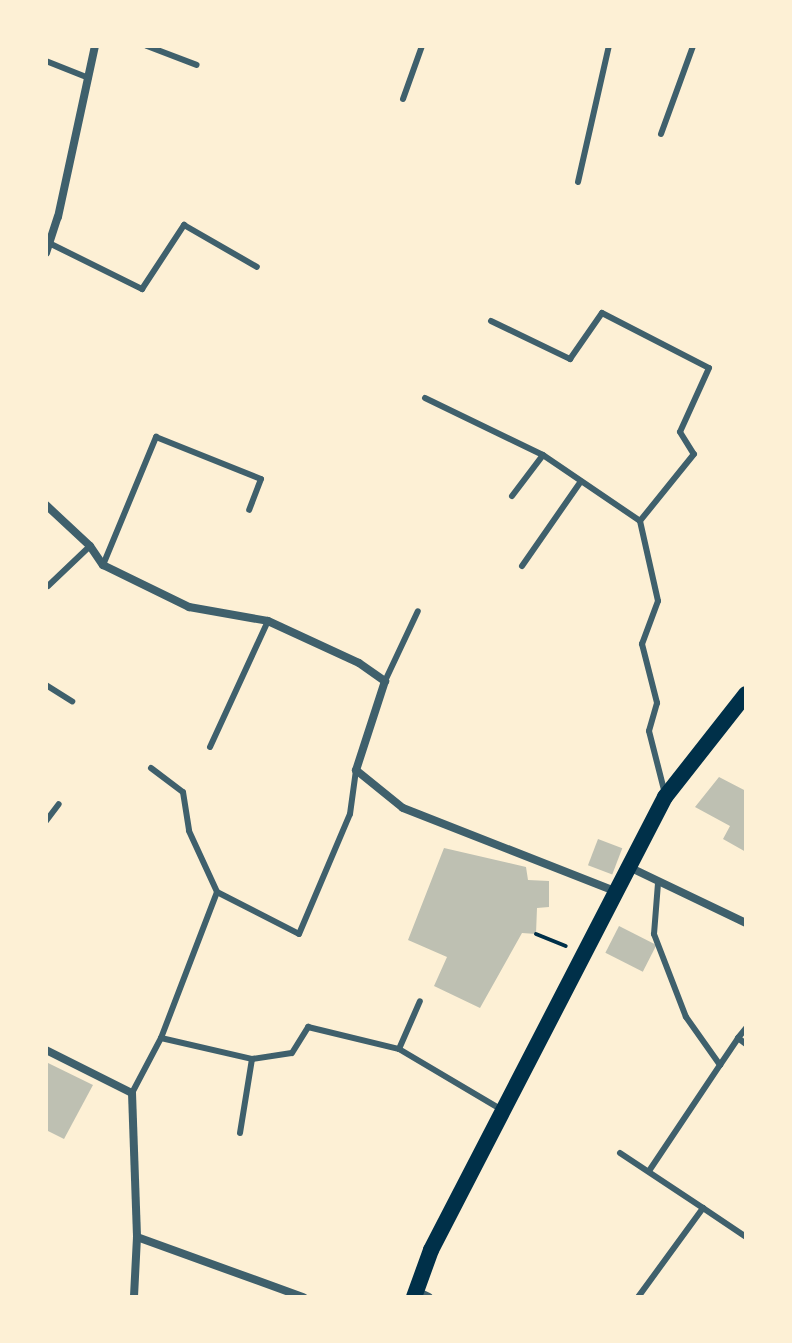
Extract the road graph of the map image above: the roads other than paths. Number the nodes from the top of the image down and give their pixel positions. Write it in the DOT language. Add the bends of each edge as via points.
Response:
graph roads {
  1 [pos="95,46"];
  2 [pos="147,46"];
  3 [pos="422,46"];
  4 [pos="609,46"];
  5 [pos="693,46"];
  6 [pos="46,61"];
  7 [pos="197,65"];
  8 [pos="89,78"];
  9 [pos="403,99"];
  10 [pos="661,134"];
  11 [pos="65,138"];
  12 [pos="75,139"];
  13 [pos="578,182"];
  14 [pos="48,248"];
  15 [pos="257,267"];
  16 [pos="491,321"];
  17 [pos="425,398"];
  18 [pos="543,455"];
  19 [pos="581,481"];
  20 [pos="512,496"];
  21 [pos="46,505"];
  22 [pos="249,510"];
  23 [pos="640,521"];
  24 [pos="90,546"];
  25 [pos="103,565"];
  26 [pos="522,566"];
  27 [pos="48,586"];
  28 [pos="418,611"];
  29 [pos="268,621"];
  30 [pos="385,681"];
  31 [pos="46,685"];
  32 [pos="746,694"];
  33 [pos="72,701"];
  34 [pos="210,747"];
  35 [pos="151,768"];
  36 [pos="356,770"];
  37 [pos="665,797"];
  38 [pos="59,804"];
  39 [pos="46,821"];
  40 [pos="628,867"];
  41 [pos="658,883"];
  42 [pos="615,891"];
  43 [pos="217,892"];
  44 [pos="746,923"];
  45 [pos="420,1001"];
  46 [pos="746,1028"];
  47 [pos="161,1038"];
  48 [pos="738,1038"];
  49 [pos="746,1044"];
  50 [pos="399,1049"];
  51 [pos="46,1050"];
  52 [pos="252,1059"];
  53 [pos="720,1065"];
  54 [pos="132,1093"];
  55 [pos="502,1110"];
  56 [pos="240,1133"];
  57 [pos="620,1153"];
  58 [pos="649,1171"];
  59 [pos="703,1208"];
  60 [pos="137,1237"];
  61 [pos="746,1237"];
  62 [pos="420,1295"];
  63 [pos="134,1297"];
  64 [pos="303,1297"];
  65 [pos="638,1297"];
  1 -- 8 [label="street"];
  2 -- 7 [label="lane"];
  3 -- 9 [label="lane"];
  4 -- 13 [label="lane"];
  5 -- 10 [label="lane"];
  6 -- 8 [label="lane"];
  8 -- 12 [label="street"];
  11 -- 12 [label="street"];
  12 -- 14 [label="street"];
  14 -- 15 [label="lane" via="142,289 184,225"];
  16 -- 23 [label="lane" via="570,359 602,313 709,368 680,432 694,454"];
  17 -- 18 [label="lane"];
  18 -- 19 [label="lane"];
  18 -- 20 [label="lane"];
  19 -- 23 [label="lane"];
  19 -- 26 [label="lane"];
  21 -- 24 [label="street"];
  22 -- 25 [label="lane" via="261,479 156,437"];
  23 -- 37 [label="lane" via="658,601 642,644 657,703 649,731"];
  24 -- 25 [label="street"];
  24 -- 27 [label="lane"];
  25 -- 29 [label="street" via="189,607"];
  28 -- 30 [label="lane"];
  29 -- 30 [label="street" via="359,663"];
  29 -- 34 [label="lane"];
  30 -- 36 [label="street"];
  31 -- 33 [label="lane"];
  32 -- 37 [label="main road"];
  35 -- 43 [label="lane" via="183,792 189,831"];
  36 -- 42 [label="street" via="403,808"];
  36 -- 43 [label="lane" via="350,814 299,934"];
  37 -- 40 [label="main road"];
  38 -- 39 [label="lane"];
  40 -- 41 [label="street"];
  40 -- 42 [label="main road"];
  41 -- 44 [label="street"];
  41 -- 53 [label="lane" via="654,934 686,1017"];
  42 -- 55 [label="main road"];
  43 -- 47 [label="lane"];
  45 -- 50 [label="lane"];
  46 -- 48 [label="lane"];
  47 -- 52 [label="lane"];
  47 -- 54 [label="lane"];
  48 -- 49 [label="lane"];
  48 -- 53 [label="lane"];
  50 -- 52 [label="lane" via="308,1027 292,1053"];
  50 -- 55 [label="lane"];
  51 -- 54 [label="street"];
  52 -- 56 [label="lane"];
  53 -- 58 [label="lane"];
  54 -- 60 [label="street"];
  55 -- 62 [label="main road" via="431,1250"];
  57 -- 58 [label="lane"];
  58 -- 59 [label="lane"];
  59 -- 61 [label="lane"];
  59 -- 65 [label="lane"];
  60 -- 63 [label="street"];
  60 -- 64 [label="street"];
}
